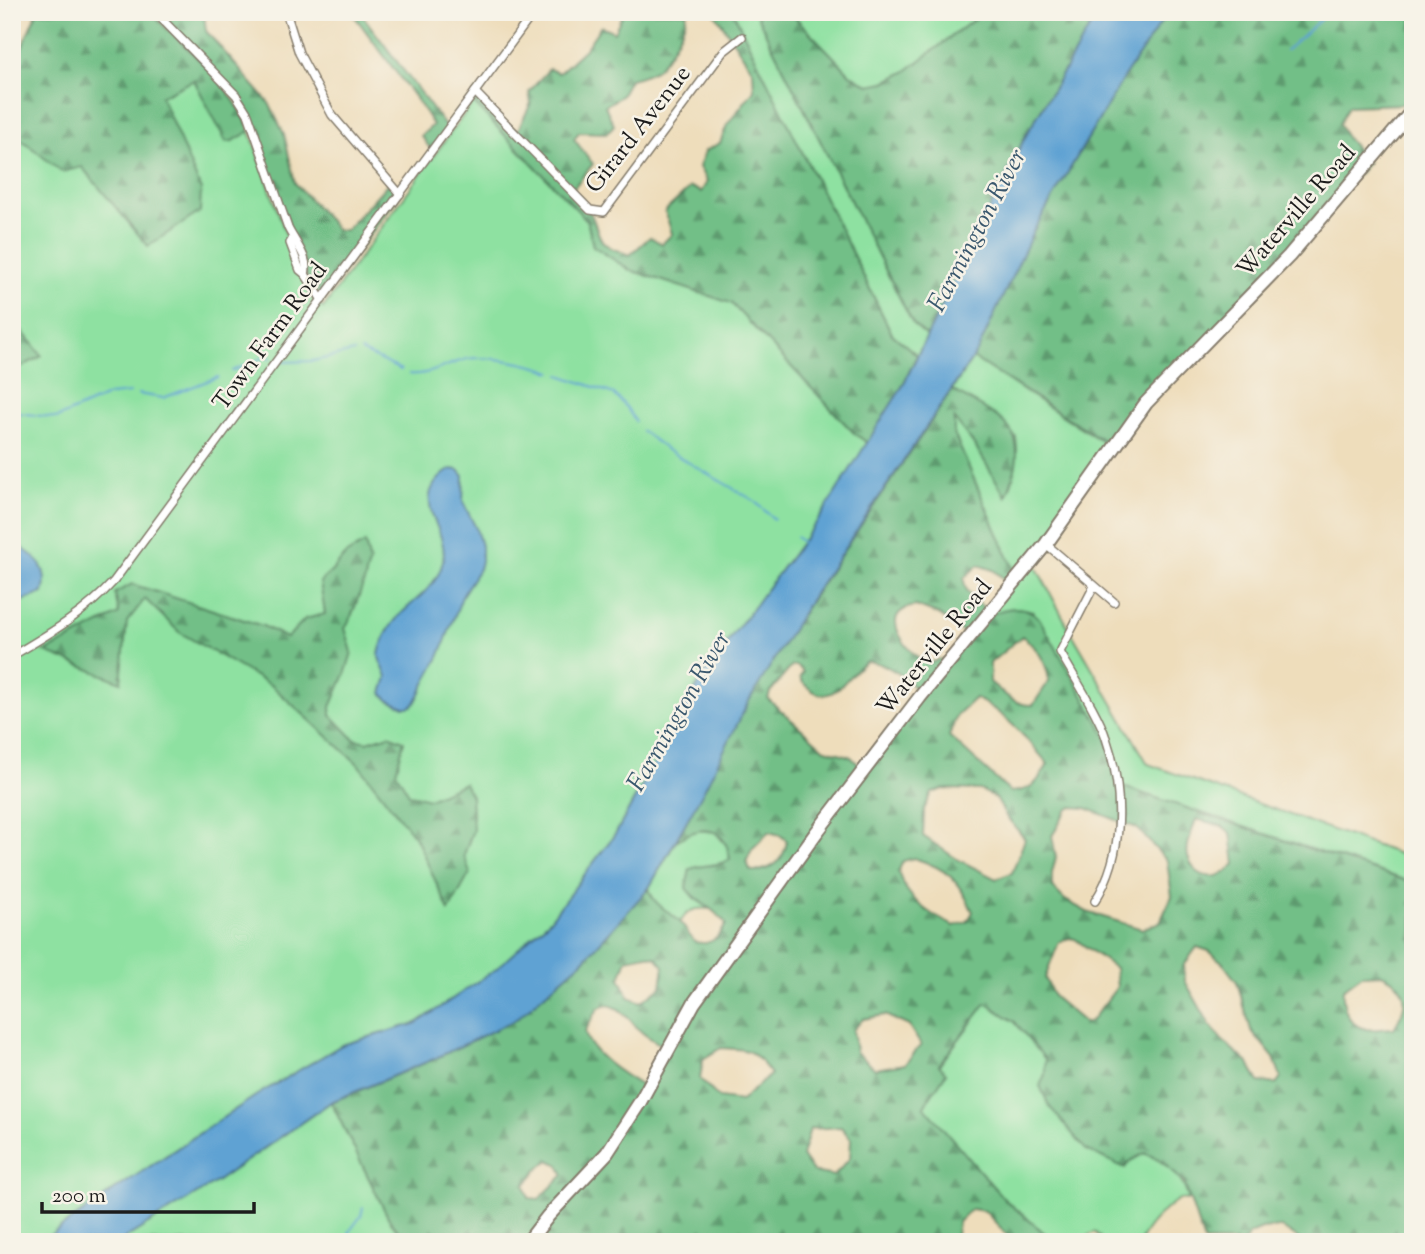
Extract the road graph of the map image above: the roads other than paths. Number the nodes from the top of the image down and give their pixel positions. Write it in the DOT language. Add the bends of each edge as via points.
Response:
graph roads {
  1 [pos="155,12"];
  2 [pos="534,12"];
  3 [pos="287,15"];
  4 [pos="742,37"];
  5 [pos="475,92"];
  6 [pos="1413,110"];
  7 [pos="400,194"];
  8 [pos="322,300"];
  9 [pos="1046,544"];
  10 [pos="1094,586"];
  11 [pos="1114,602"];
  12 [pos="12,656"];
  13 [pos="1095,901"];
  14 [pos="528,1242"];
  1 -- 8 [label="street" via="236,95 248,114 300,270"];
  2 -- 5 [label="street, Town Farm Road"];
  3 -- 7 [label="street" via="299,53 332,115"];
  4 -- 5 [label="street, Girard Avenue" via="723,52 604,212 590,210"];
  5 -- 7 [label="street, Town Farm Road"];
  6 -- 9 [label="highway, Waterville Road" via="1289,256 1146,403"];
  7 -- 8 [label="street, Town Farm Road"];
  8 -- 12 [label="street, Town Farm Road" via="114,582 68,623"];
  9 -- 10 [label="street"];
  9 -- 14 [label="highway, Waterville Road" via="816,833 694,1003 607,1153"];
  10 -- 11 [label="street"];
  10 -- 13 [label="street" via="1060,652 1106,736 1116,776 1119,832 1106,884"];
}
